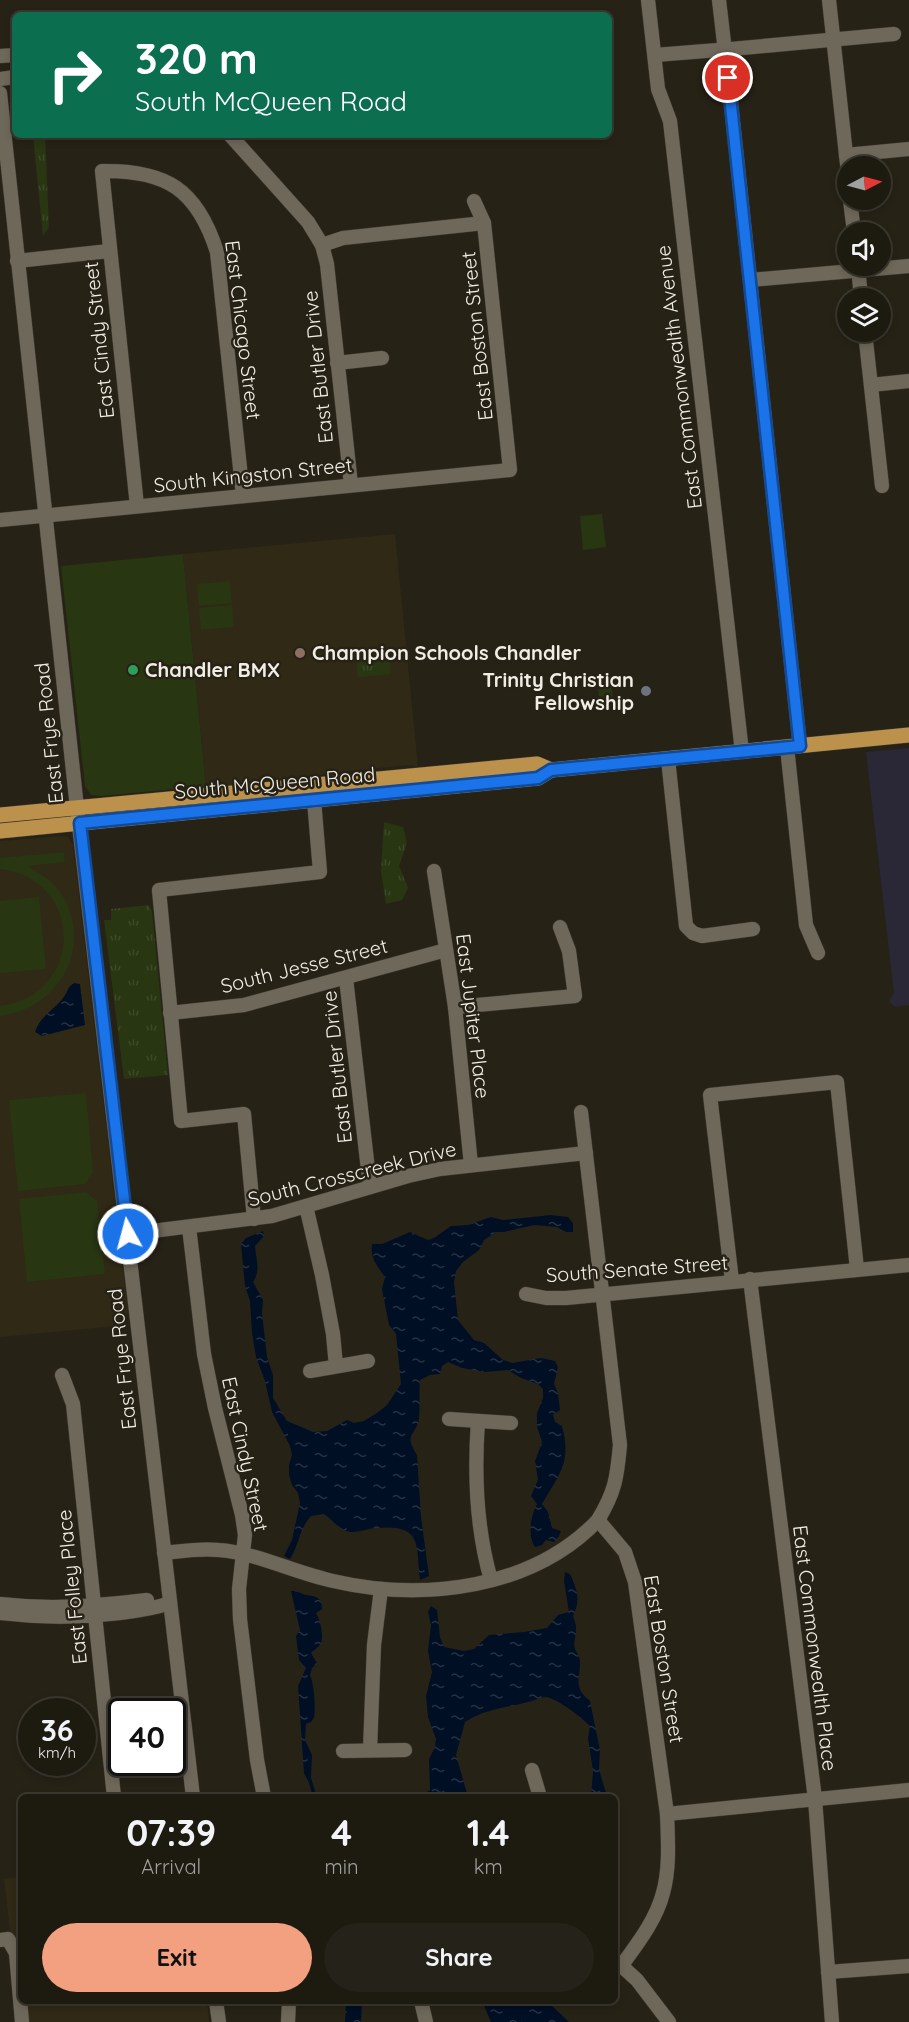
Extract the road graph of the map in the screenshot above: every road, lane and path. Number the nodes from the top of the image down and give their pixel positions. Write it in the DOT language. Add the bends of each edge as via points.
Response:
graph roads {
  1 [pos="648,0"];
  2 [pos="719,0"];
  3 [pos="829,0"];
  4 [pos="894,34"];
  5 [pos="833,40"];
  6 [pos="725,50"];
  7 [pos="655,55"];
  8 [pos="0,93"];
  9 [pos="0,99"];
  10 [pos="233,138"];
  11 [pos="909,149"];
  12 [pos="846,155"];
  13 [pos="102,171"];
  14 [pos="474,201"];
  15 [pos="484,223"];
  16 [pos="322,244"];
  17 [pos="109,251"];
  18 [pos="17,261"];
  19 [pos="909,266"];
  20 [pos="891,267"];
  21 [pos="837,270"];
  22 [pos="750,280"];
  23 [pos="866,342"];
  24 [pos="382,358"];
  25 [pos="337,363"];
  26 [pos="909,381"];
  27 [pos="871,385"];
  28 [pos="510,470"];
  29 [pos="351,485"];
  30 [pos="882,486"];
  31 [pos="243,496"];
  32 [pos="137,506"];
  33 [pos="45,515"];
  34 [pos="0,520"];
  35 [pos="909,735"];
  36 [pos="794,747"];
  37 [pos="742,752"];
  38 [pos="668,759"];
  39 [pos="313,793"];
  40 [pos="0,815"];
  41 [pos="78,815"];
  42 [pos="0,831"];
  43 [pos="434,871"];
  44 [pos="560,927"];
  45 [pos="753,929"];
  46 [pos="446,950"];
  47 [pos="818,953"];
  48 [pos="346,978"];
  49 [pos="455,1007"];
  50 [pos="170,1013"];
  51 [pos="581,1112"];
  52 [pos="586,1153"];
  53 [pos="471,1165"];
  54 [pos="370,1187"];
  55 [pos="306,1206"];
  56 [pos="254,1219"];
  57 [pos="189,1227"];
  58 [pos="128,1234"];
  59 [pos="909,1265"];
  60 [pos="857,1269"];
  61 [pos="750,1280"];
  62 [pos="732,1281"];
  63 [pos="526,1294"];
  64 [pos="601,1294"];
  65 [pos="368,1361"];
  66 [pos="336,1366"];
  67 [pos="310,1371"];
  68 [pos="62,1375"];
  69 [pos="449,1419"];
  70 [pos="478,1421"];
  71 [pos="511,1423"];
  72 [pos="600,1518"];
  73 [pos="164,1553"];
  74 [pos="244,1556"];
  75 [pos="491,1580"];
  76 [pos="381,1589"];
  77 [pos="170,1603"];
  78 [pos="0,1604"];
  79 [pos="94,1611"];
  80 [pos="0,1613"];
  81 [pos="370,1750"];
  82 [pos="405,1750"];
  83 [pos="343,1751"];
  84 [pos="532,1770"];
  85 [pos="909,1790"];
  86 [pos="114,1794"];
  87 [pos="193,1794"];
  88 [pos="263,1794"];
  89 [pos="539,1794"];
  90 [pos="815,1800"];
  91 [pos="667,1814"];
  92 [pos="4,1940"];
  93 [pos="618,1963"];
  94 [pos="909,1966"];
  95 [pos="828,1971"];
  96 [pos="18,1976"];
  97 [pos="20,2004"];
  98 [pos="216,2004"];
  99 [pos="290,2004"];
  100 [pos="422,2004"];
  101 [pos="22,2022"];
  102 [pos="219,2022"];
  103 [pos="288,2022"];
  104 [pos="426,2022"];
  105 [pos="669,2022"];
  106 [pos="832,2022"];
  1 -- 7 [label="street, East Commonwealth Avenue"];
  2 -- 6 [label="street"];
  3 -- 5 [label="street"];
  4 -- 5 [label="street"];
  5 -- 6 [label="street"];
  5 -- 12 [label="street"];
  6 -- 7 [label="street"];
  6 -- 22 [label="street"];
  7 -- 37 [label="street, East Commonwealth Avenue" via="658,89 670,121"];
  8 -- 9 [label="street, East Frye Road"];
  9 -- 18 [label="street, East Frye Road"];
  10 -- 16 [label="street" via="308,222"];
  11 -- 12 [label="street"];
  13 -- 17 [label="street, East Cindy Street"];
  13 -- 31 [label="street, East Chicago Street" via="142,172 162,179 198,208 210,231 217,252"];
  14 -- 15 [label="street, East Boston Street"];
  15 -- 16 [label="street" via="343,238"];
  15 -- 28 [label="street, East Boston Street"];
  16 -- 25 [label="street, East Butler Drive"];
  17 -- 18 [label="street"];
  17 -- 32 [label="street, East Cindy Street"];
  18 -- 33 [label="street, East Frye Road"];
  19 -- 20 [label="street"];
  21 -- 22 [label="street"];
  22 -- 36 [label="street"];
  23 -- 27 [label="street"];
  24 -- 25 [label="street"];
  25 -- 29 [label="street, East Butler Drive"];
  26 -- 27 [label="street"];
  27 -- 30 [label="street"];
  28 -- 29 [label="street, South Kingston Street"];
  29 -- 31 [label="street, South Kingston Street"];
  31 -- 32 [label="street, South Kingston Street"];
  32 -- 33 [label="street, South Kingston Street"];
  33 -- 34 [label="street, South Kingston Street"];
  33 -- 41 [label="street, East Frye Road"];
  35 -- 36 [label="main road, South McQueen Road"];
  36 -- 37 [label="main road, South McQueen Road"];
  36 -- 47 [label="street" via="806,925"];
  37 -- 38 [label="main road, South McQueen Road"];
  38 -- 39 [label="main road, South McQueen Road" via="551,770 538,778"];
  38 -- 45 [label="street" via="686,926 702,936"];
  39 -- 41 [label="main road, South McQueen Road"];
  39 -- 50 [label="street" via="320,872 159,890"];
  40 -- 41 [label="main road, South McQueen Road"];
  41 -- 42 [label="main road, South McQueen Road"];
  41 -- 58 [label="street, East Frye Road"];
  43 -- 46 [label="street, East Jupiter Place"];
  44 -- 49 [label="street" via="569,951 575,996"];
  46 -- 48 [label="street, South Jesse Street"];
  46 -- 49 [label="street, East Jupiter Place"];
  48 -- 50 [label="street, South Jesse Street" via="244,1005"];
  48 -- 54 [label="street, East Butler Drive"];
  49 -- 53 [label="street, East Jupiter Place"];
  50 -- 56 [label="street" via="181,1120 244,1114"];
  51 -- 52 [label="street"];
  52 -- 53 [label="street, South Crosscreek Drive"];
  52 -- 64 [label="street"];
  53 -- 54 [label="street, South Crosscreek Drive"];
  54 -- 55 [label="street, South Crosscreek Drive"];
  55 -- 56 [label="street, South Crosscreek Drive"];
  55 -- 66 [label="street"];
  56 -- 57 [label="street, South Crosscreek Drive"];
  57 -- 58 [label="street, South Crosscreek Drive"];
  57 -- 74 [label="street, East Cindy Street" via="204,1354 242,1515"];
  58 -- 73 [label="street, East Frye Road"];
  59 -- 60 [label="street, South Senate Street"];
  60 -- 61 [label="street, South Senate Street"];
  60 -- 62 [label="street" via="837,1082 710,1095"];
  61 -- 62 [label="street, South Senate Street"];
  61 -- 90 [label="street, East Commonwealth Place"];
  62 -- 64 [label="street, South Senate Street"];
  63 -- 64 [label="street, South Senate Street" via="546,1298"];
  64 -- 72 [label="street" via="620,1445 617,1475"];
  65 -- 66 [label="street"];
  66 -- 67 [label="street"];
  68 -- 79 [label="street, East Folley Place" via="73,1404"];
  69 -- 70 [label="street"];
  70 -- 71 [label="street"];
  70 -- 75 [label="street" via="477,1517"];
  72 -- 75 [label="street" via="564,1549"];
  72 -- 91 [label="street, East Boston Street" via="625,1552 635,1582"];
  73 -- 74 [label="street" via="219,1550"];
  73 -- 77 [label="street, East Frye Road"];
  74 -- 76 [label="street" via="361,1588"];
  74 -- 88 [label="street, East Cindy Street" via="240,1619"];
  75 -- 76 [label="street" via="435,1590"];
  76 -- 81 [label="street" via="374,1644"];
  77 -- 79 [label="street" via="155,1608"];
  77 -- 87 [label="street, East Frye Road"];
  78 -- 79 [label="street"];
  79 -- 80 [label="street" via="40,1618"];
  79 -- 86 [label="street, East Folley Place"];
  81 -- 82 [label="street"];
  81 -- 83 [label="street"];
  84 -- 89 [label="street"];
  85 -- 90 [label="street"];
  90 -- 91 [label="street"];
  90 -- 95 [label="street, East Commonwealth Place"];
  91 -- 93 [label="street, East Boston Street" via="663,1893 640,1941"];
  92 -- 96 [label="street" via="16,1953"];
  93 -- 105 [label="street" via="637,1980"];
  94 -- 95 [label="street"];
  95 -- 106 [label="street, East Commonwealth Place"];
  97 -- 101 [label="street"];
  98 -- 102 [label="street"];
  99 -- 103 [label="street"];
  100 -- 104 [label="street"];
}
